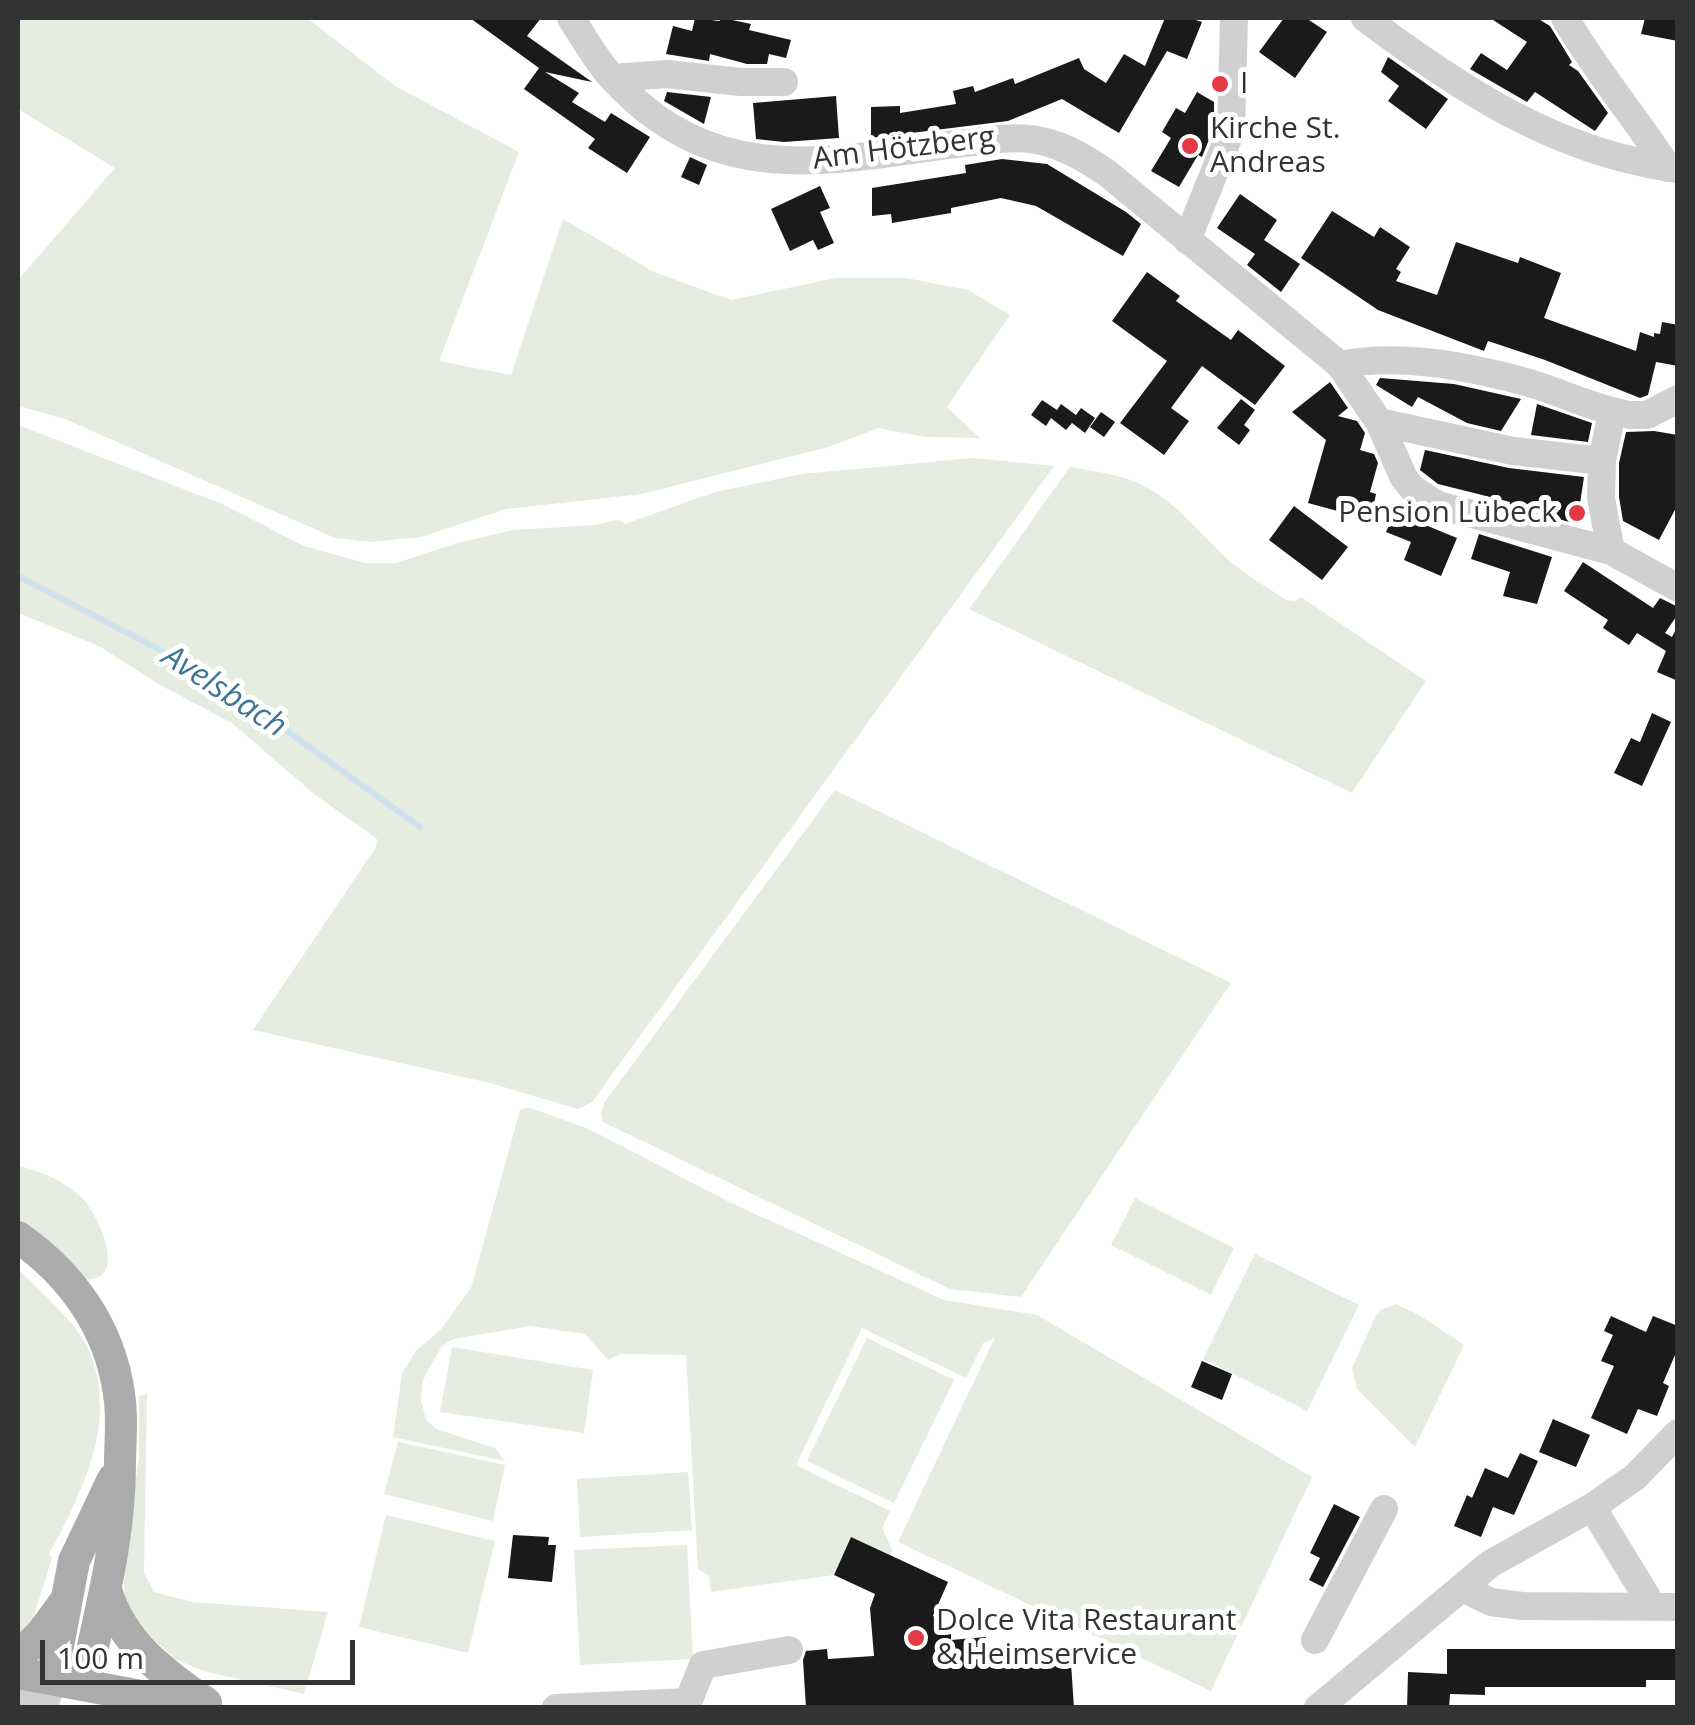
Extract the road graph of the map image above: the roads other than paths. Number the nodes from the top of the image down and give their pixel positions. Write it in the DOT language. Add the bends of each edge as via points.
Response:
graph roads {
  1 [pos="571,18"];
  2 [pos="1234,18"];
  3 [pos="1364,18"];
  4 [pos="1565,18"];
  5 [pos="612,78"];
  6 [pos="784,82"];
  7 [pos="1673,169"];
  8 [pos="1187,240"];
  9 [pos="1332,359"];
  10 [pos="1678,399"];
  11 [pos="1612,412"];
  12 [pos="1380,422"];
  13 [pos="1602,460"];
  14 [pos="1611,552"];
  15 [pos="1678,588"];
  16 [pos="18,1237"];
  17 [pos="1678,1433"];
  18 [pos="120,1464"];
  19 [pos="1592,1507"];
  20 [pos="1384,1510"];
  21 [pos="1462,1588"];
  22 [pos="106,1590"];
  23 [pos="69,1595"];
  24 [pos="1666,1607"];
  25 [pos="1315,1640"];
  26 [pos="790,1650"];
  27 [pos="18,1658"];
  28 [pos="18,1673"];
  29 [pos="18,1691"];
  30 [pos="48,1693"];
  31 [pos="80,1696"];
  32 [pos="1330,1702"];
  33 [pos="26,1708"];
  34 [pos="209,1708"];
  35 [pos="556,1708"];
  1 -- 5 [label="street, Am Hötzberg"];
  2 -- 8 [label="street" via="1231,131"];
  3 -- 7 [label="street" via="1514,117 1577,146"];
  4 -- 7 [label="street"];
  5 -- 6 [label="street" via="667,74"];
  5 -- 8 [label="street, Am Hötzberg" via="667,127 756,159 803,163 1008,136 1049,142 1107,173"];
  8 -- 9 [label="street, Am Hötzberg"];
  9 -- 11 [label="street" via="1434,364 1526,382"];
  9 -- 12 [label="street, Am Hötzberg"];
  10 -- 11 [label="street" via="1647,415"];
  11 -- 13 [label="street"];
  12 -- 13 [label="street" via="1513,452"];
  12 -- 14 [label="street, Am Hötzberg" via="1404,478 1426,498"];
  13 -- 14 [label="street"];
  14 -- 15 [label="street, Am Hötzberg"];
  16 -- 18 [label="main road" via="64,1277 103,1334 120,1397"];
  17 -- 19 [label="street" via="1635,1477"];
  18 -- 22 [label="main road"];
  18 -- 23 [label="main road" via="77,1552"];
  19 -- 21 [label="street" via="1490,1564"];
  19 -- 24 [label="street"];
  20 -- 25 [label="street"];
  21 -- 24 [label="street" via="1491,1602 1522,1606"];
  21 -- 32 [label="street"];
  22 -- 31 [label="main road"];
  22 -- 34 [label="main road" via="136,1647"];
  23 -- 27 [label="main road"];
  23 -- 30 [label="main road"];
  26 -- 35 [label="street" via="703,1664 688,1702"];
  28 -- 30 [label="main road"];
  29 -- 33 [label="street"];
  30 -- 31 [label="main road"];
  31 -- 34 [label="main road"];
}
